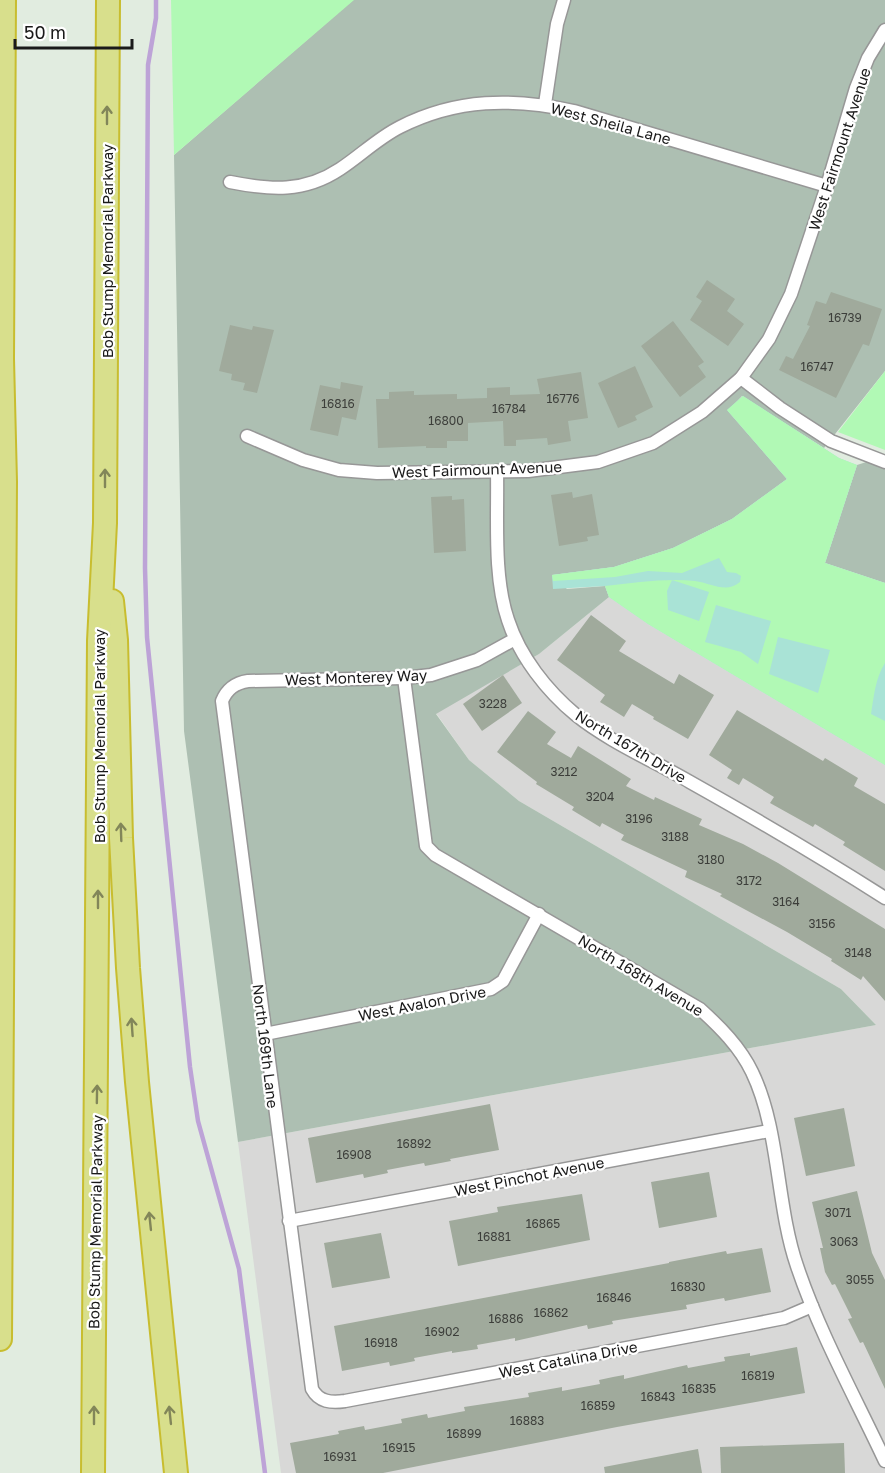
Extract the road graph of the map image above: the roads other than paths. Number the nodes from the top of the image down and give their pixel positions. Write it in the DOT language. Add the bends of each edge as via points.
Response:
graph roads {
  1 [pos="4,0"];
  2 [pos="108,0"];
  3 [pos="564,0"];
  4 [pos="885,30"];
  5 [pos="545,104"];
  6 [pos="230,182"];
  7 [pos="827,186"];
  8 [pos="1,367"];
  9 [pos="741,378"];
  10 [pos="247,436"];
  11 [pos="885,462"];
  12 [pos="497,471"];
  13 [pos="104,537"];
  14 [pos="515,639"];
  15 [pos="404,678"];
  16 [pos="228,690"];
  17 [pos="885,898"];
  18 [pos="538,914"];
  19 [pos="265,1034"];
  20 [pos="770,1131"];
  21 [pos="289,1221"];
  22 [pos="812,1306"];
  23 [pos="0,1339"];
  24 [pos="321,1400"];
  25 [pos="885,1461"];
  26 [pos="93,1473"];
  27 [pos="176,1473"];
  1 -- 8 [label="highway"];
  13 -- 2 [label="highway, Bob Stump Memorial Parkway, one-way"];
  3 -- 5 [label="street"];
  4 -- 7 [label="street, West Fairmount Avenue" via="856,88"];
  5 -- 6 [label="street, West Sheila Lane" via="470,104 436,113 400,127 317,182 293,188"];
  5 -- 7 [label="street, West Sheila Lane"];
  7 -- 9 [label="street, West Fairmount Avenue" via="791,294 769,339"];
  8 -- 23 [label="highway" via="5,494"];
  9 -- 11 [label="street" via="831,441"];
  9 -- 12 [label="street, West Fairmount Avenue" via="702,412 653,442 598,462"];
  10 -- 12 [label="street, West Fairmount Avenue" via="303,460 339,470"];
  12 -- 14 [label="street, North 167th Drive" via="501,584 507,620"];
  26 -- 13 [label="highway, Bob Stump Memorial Parkway, one-way" via="99,653"];
  27 -- 13 [label="highway, one-way" via="129,980 120,826 116,640"];
  14 -- 15 [label="street, West Monterey Way" via="461,666"];
  14 -- 17 [label="street, North 167th Drive" via="544,682 578,717"];
  15 -- 16 [label="street, West Monterey Way" via="248,681"];
  15 -- 18 [label="street, North 168th Avenue" via="426,846 435,855"];
  16 -- 19 [label="street, North 169th Lane" via="222,707"];
  18 -- 19 [label="street, West Avalon Drive" via="503,981 491,989"];
  18 -- 20 [label="street, North 168th Avenue" via="683,998 716,1023 751,1069"];
  19 -- 21 [label="street, North 169th Lane"];
  20 -- 21 [label="street, West Pinchot Avenue"];
  20 -- 22 [label="street, North 168th Avenue" via="796,1263"];
  21 -- 24 [label="street, North 169th Lane" via="310,1381 314,1394"];
  22 -- 24 [label="street, West Catalina Drive" via="784,1318 754,1324 345,1401"];
  22 -- 25 [label="street, North 168th Avenue"];
}
